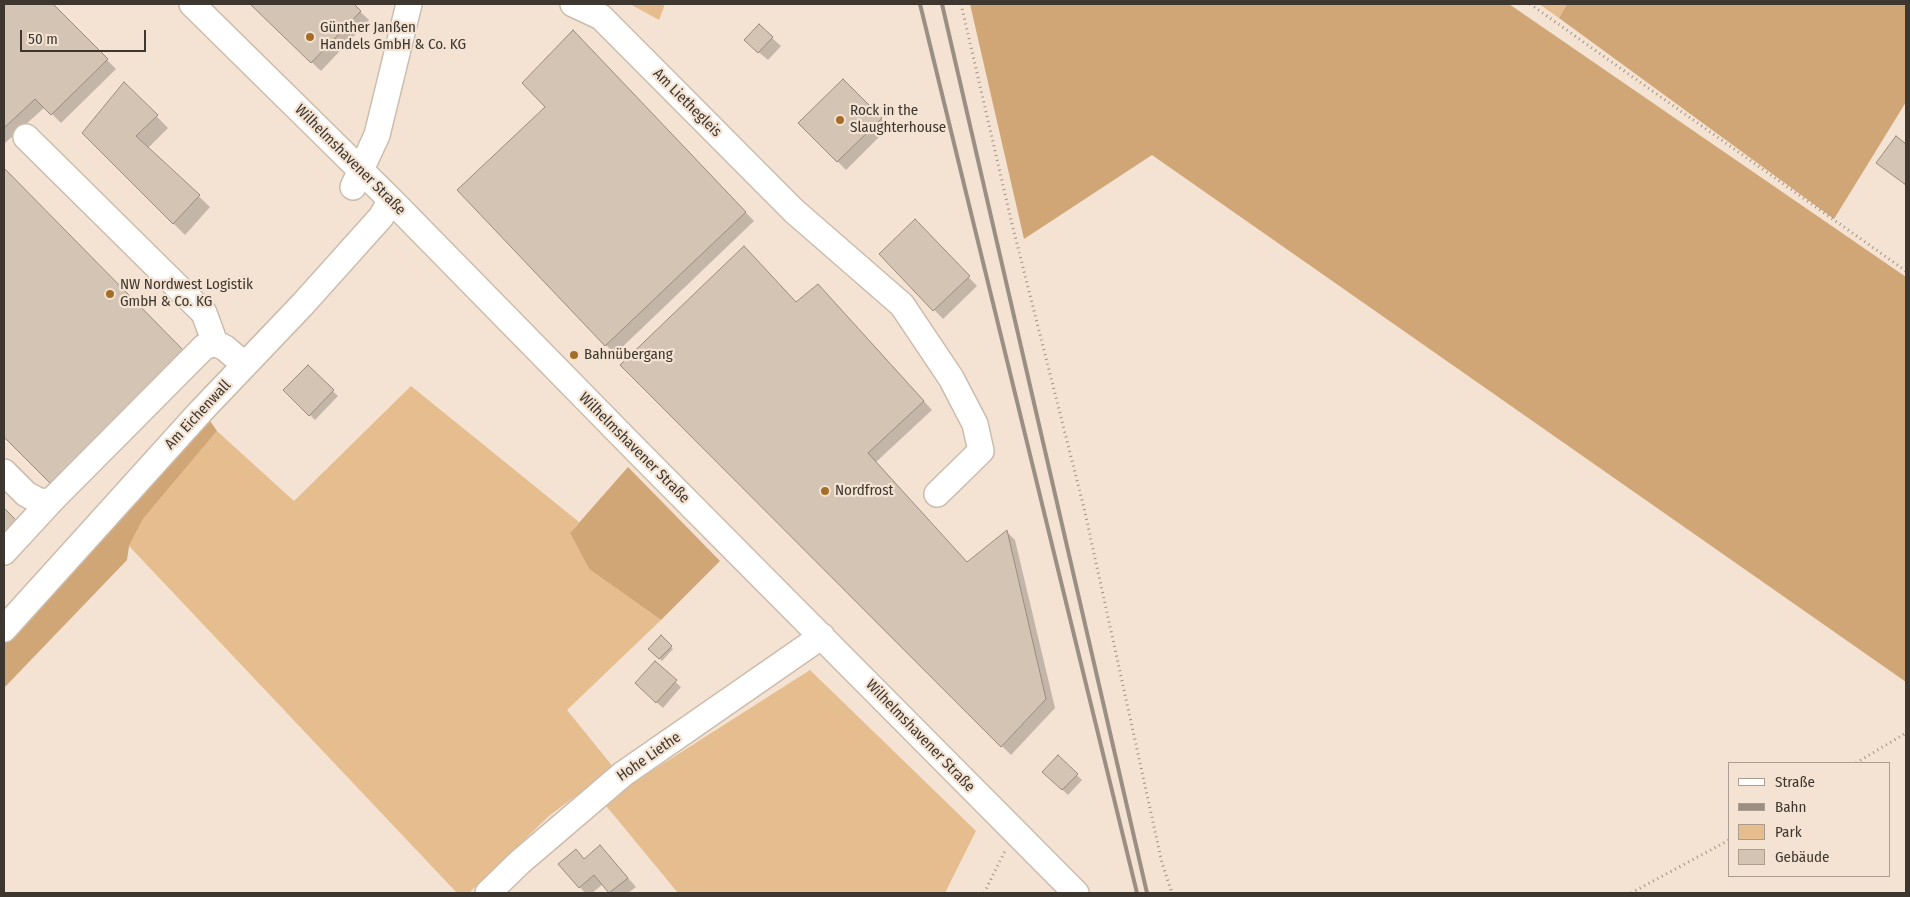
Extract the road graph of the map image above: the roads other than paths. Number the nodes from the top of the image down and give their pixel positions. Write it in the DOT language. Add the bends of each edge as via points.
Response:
graph roads {
  1 [pos="192,4"];
  2 [pos="409,4"];
  3 [pos="573,4"];
  4 [pos="26,137"];
  5 [pos="357,178"];
  6 [pos="391,200"];
  7 [pos="215,343"];
  8 [pos="245,365"];
  9 [pos="4,472"];
  10 [pos="937,494"];
  11 [pos="52,500"];
  12 [pos="4,552"];
  13 [pos="4,629"];
  14 [pos="822,636"];
  15 [pos="488,893"];
  16 [pos="1076,893"];
  1 -- 5 [label="street, Wilhelmshavener Straße"];
  2 -- 5 [label="street" via="377,135"];
  3 -- 10 [label="street, Am Liethegleis" via="601,17 794,211 902,305 952,378 975,424 981,450"];
  4 -- 7 [label="street" via="204,313"];
  5 -- 6 [label="street, Wilhelmshavener Straße"];
  6 -- 8 [label="street, Am Eichenwall" via="381,217"];
  6 -- 14 [label="street, Wilhelmshavener Straße"];
  7 -- 8 [label="street"];
  7 -- 11 [label="street" via="204,347"];
  8 -- 13 [label="street, Am Eichenwall"];
  9 -- 11 [label="street" via="26,494 41,502"];
  11 -- 12 [label="street"];
  14 -- 15 [label="street, Hohe Liethe" via="623,774"];
  14 -- 16 [label="street, Wilhelmshavener Straße"];
}
